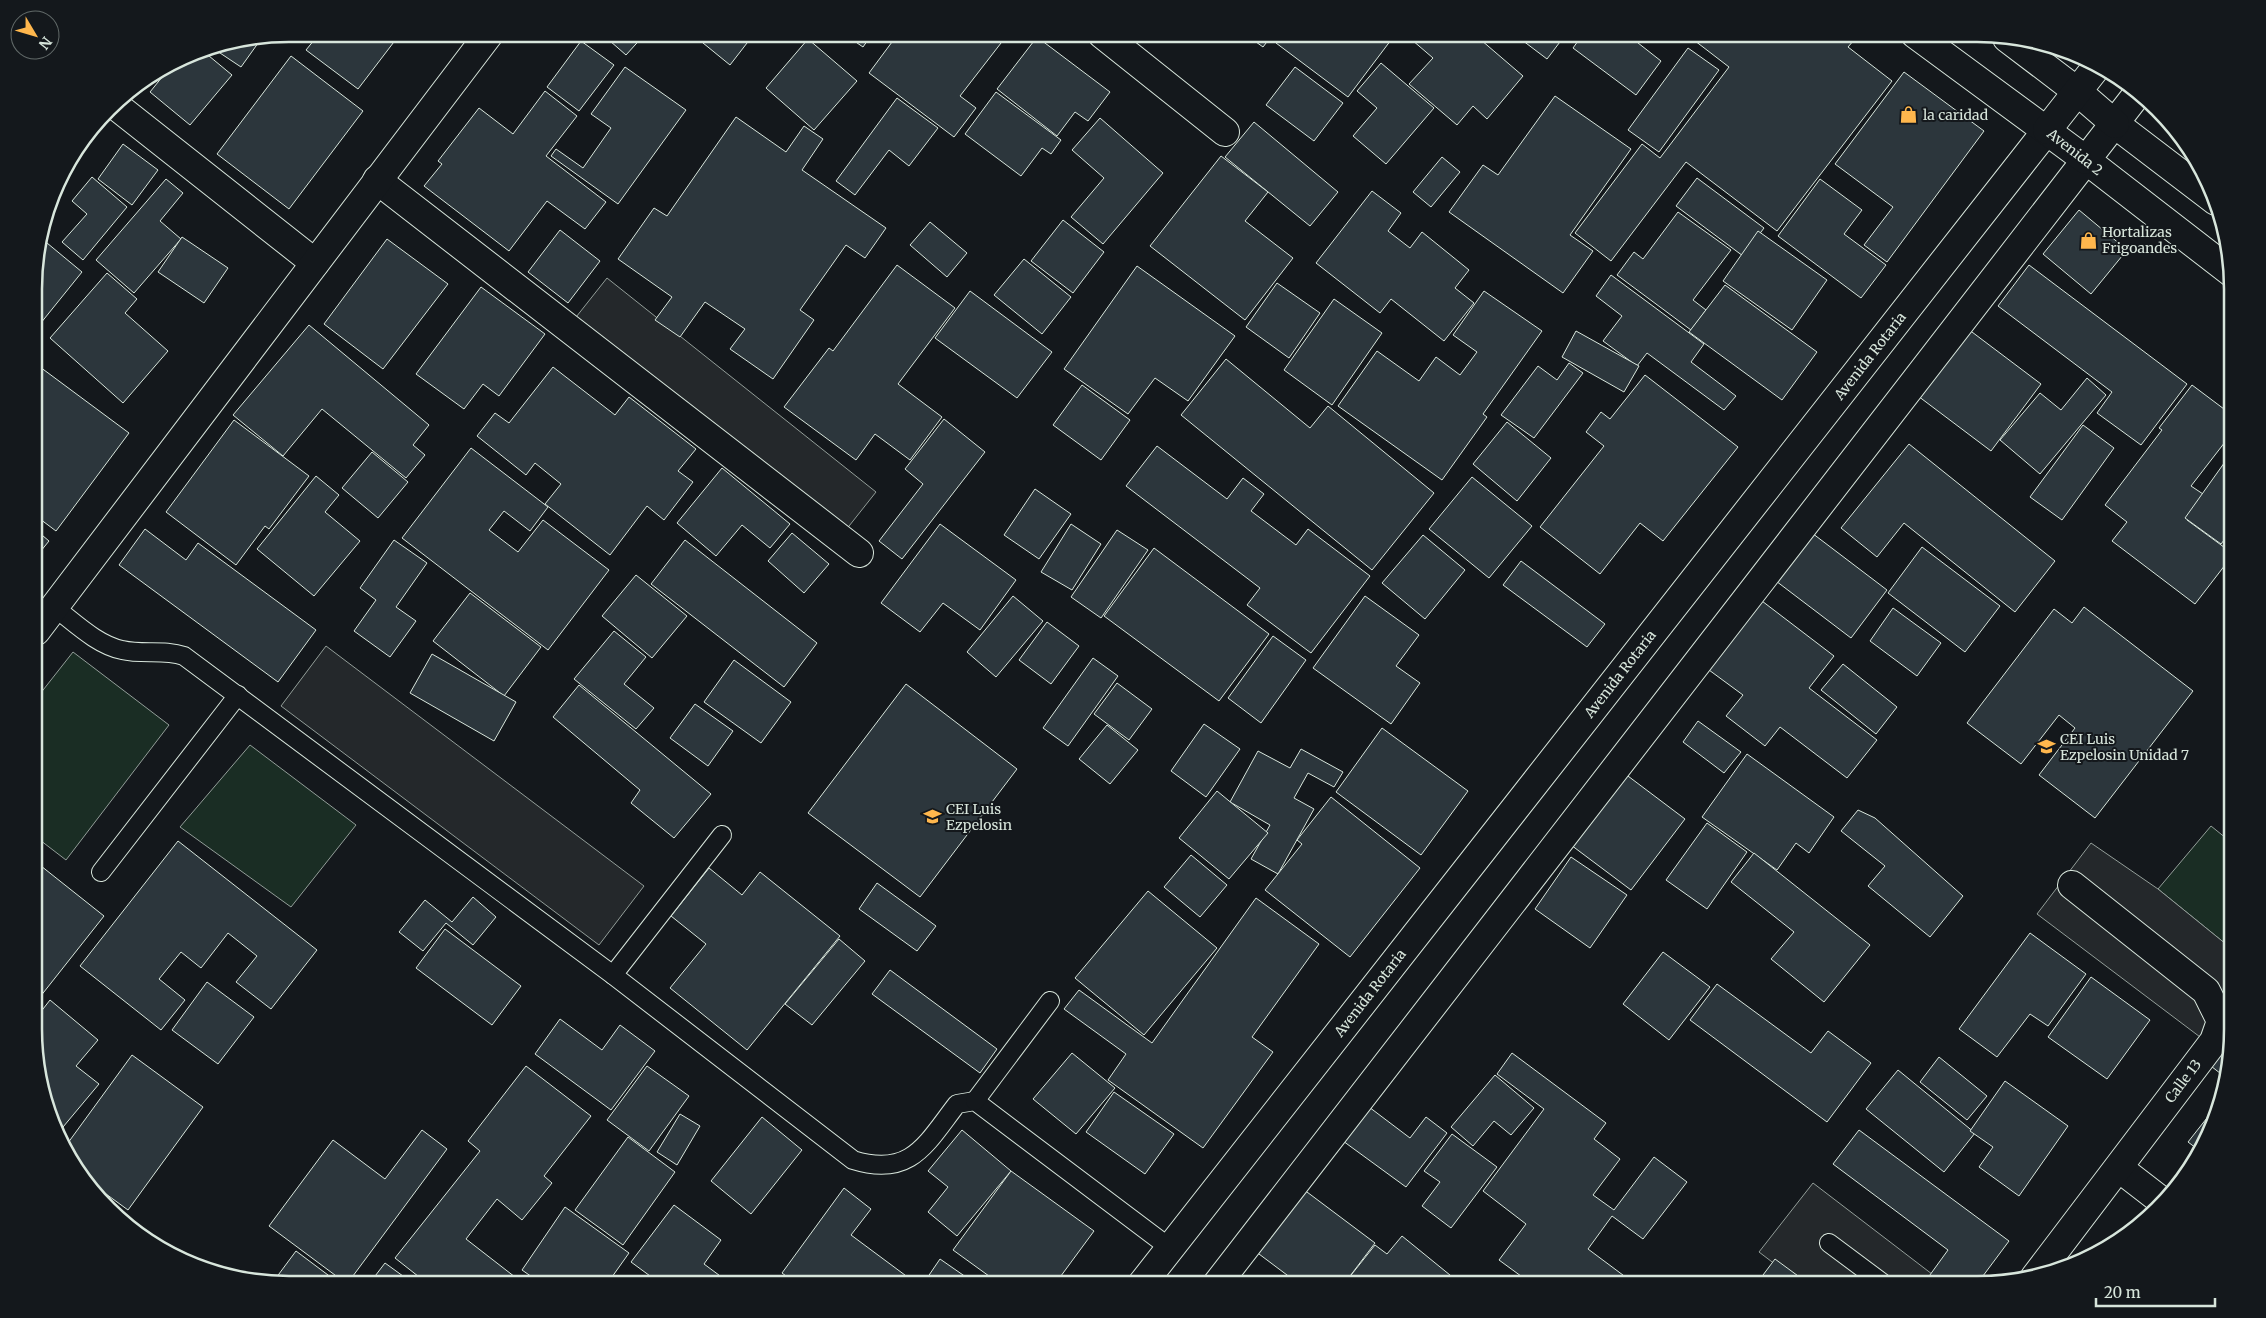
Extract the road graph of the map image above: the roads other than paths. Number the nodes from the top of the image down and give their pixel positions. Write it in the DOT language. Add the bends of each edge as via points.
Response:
graph roads {
  1 [pos="482,43"];
  2 [pos="1113,43"];
  3 [pos="1927,43"];
  4 [pos="2018,46"];
  5 [pos="2093,72"];
  6 [pos="2078,92"];
  7 [pos="2134,99"];
  8 [pos="121,110"];
  9 [pos="2115,124"];
  10 [pos="2047,130"];
  11 [pos="1225,132"];
  12 [pos="2086,160"];
  13 [pos="376,180"];
  14 [pos="2203,191"];
  15 [pos="315,264"];
  16 [pos="2222,265"];
  17 [pos="859,553"];
  18 [pos="54,607"];
  19 [pos="42,623"];
  20 [pos="238,695"];
  21 [pos="722,835"];
  22 [pos="101,872"];
  23 [pos="2072,885"];
  24 [pos="613,975"];
  25 [pos="1050,1001"];
  26 [pos="974,1101"];
  27 [pos="2118,1168"];
  28 [pos="2156,1197"];
  29 [pos="1829,1243"];
  30 [pos="1170,1248"];
  31 [pos="2043,1266"];
  32 [pos="1148,1276"];
  33 [pos="1222,1276"];
  34 [pos="1873,1276"];
  1 -- 13 [label="street"];
  2 -- 11 [label="street"];
  3 -- 10 [label="street, Avenida 2"];
  4 -- 6 [label="street"];
  5 -- 6 [label="street, Avenida Rotaria"];
  6 -- 9 [label="street"];
  6 -- 10 [label="street, Avenida Rotaria"];
  7 -- 9 [label="street"];
  8 -- 15 [label="street"];
  9 -- 12 [label="street"];
  9 -- 14 [label="street"];
  10 -- 12 [label="street, Avenida 2"];
  10 -- 30 [label="street, Avenida Rotaria"];
  12 -- 16 [label="street, Avenida 2"];
  12 -- 33 [label="street"];
  13 -- 15 [label="street"];
  13 -- 17 [label="street"];
  15 -- 18 [label="street"];
  18 -- 19 [label="street"];
  18 -- 20 [label="lane" via="102,642 120,650 172,651 184,656"];
  20 -- 22 [label="lane"];
  20 -- 24 [label="lane"];
  21 -- 24 [label="lane"];
  23 -- 27 [label="street, Calle 13" via="2206,992 2221,1021 2214,1041"];
  24 -- 26 [label="lane" via="853,1160 868,1164 895,1164 907,1159 918,1153 957,1104"];
  25 -- 26 [label="lane"];
  26 -- 30 [label="lane"];
  27 -- 28 [label="street"];
  27 -- 31 [label="street, Calle 13"];
  29 -- 34 [label="lane"];
  30 -- 32 [label="street, Avenida Rotaria"];
}
